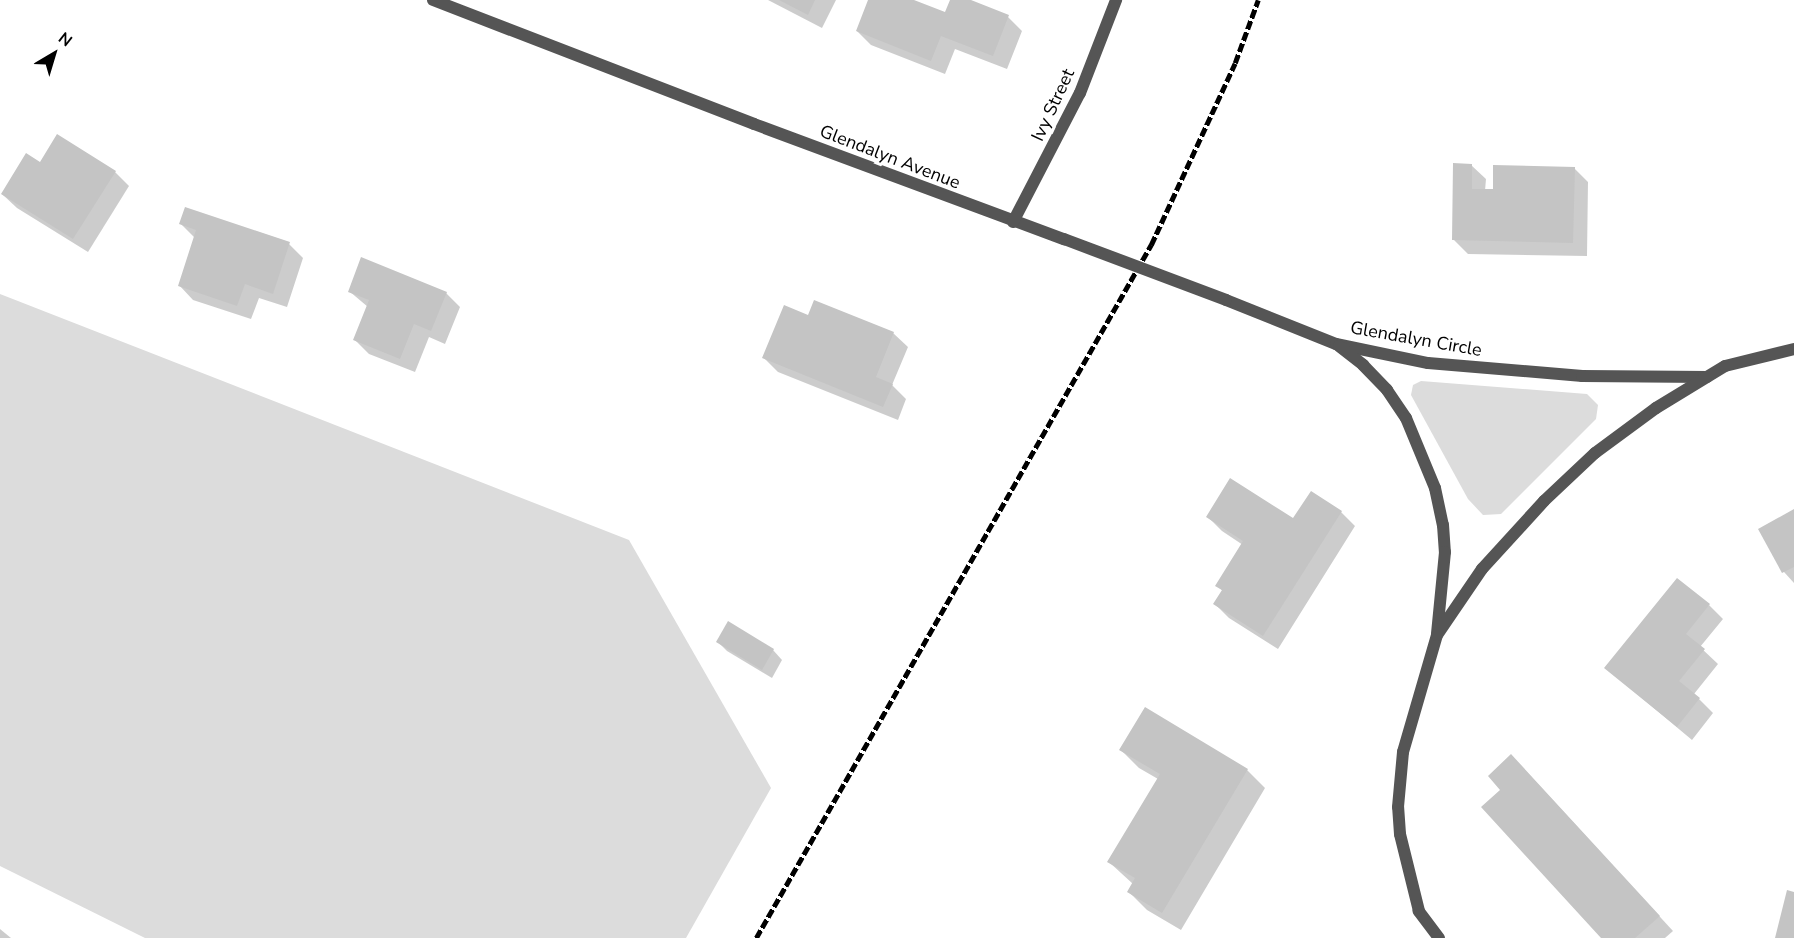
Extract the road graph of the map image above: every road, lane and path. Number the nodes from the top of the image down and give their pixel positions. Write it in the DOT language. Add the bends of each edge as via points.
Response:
graph roads {
  1 [pos="434,0"];
  2 [pos="1116,0"];
  3 [pos="1013,222"];
  4 [pos="1336,344"];
  5 [pos="1794,349"];
  6 [pos="1708,377"];
  7 [pos="1437,635"];
  8 [pos="1438,938"];
  1 -- 3 [label="street, Glendalyn Avenue"];
  2 -- 3 [label="street, Ivy Street" via="1080,93"];
  3 -- 4 [label="street, Glendalyn Avenue, bridge"];
  4 -- 6 [label="street, Glendalyn Circle" via="1474,369 1582,376"];
  4 -- 7 [label="street, Glendalyn Circle" via="1387,390 1406,418 1436,488 1445,552"];
  5 -- 6 [label="street, Glendalyn Circle" via="1725,366"];
  6 -- 7 [label="street, Glendalyn Circle" via="1612,440 1544,501 1482,569"];
  7 -- 8 [label="street, Glendalyn Circle" via="1404,752 1398,807 1402,845 1419,911"];
}
